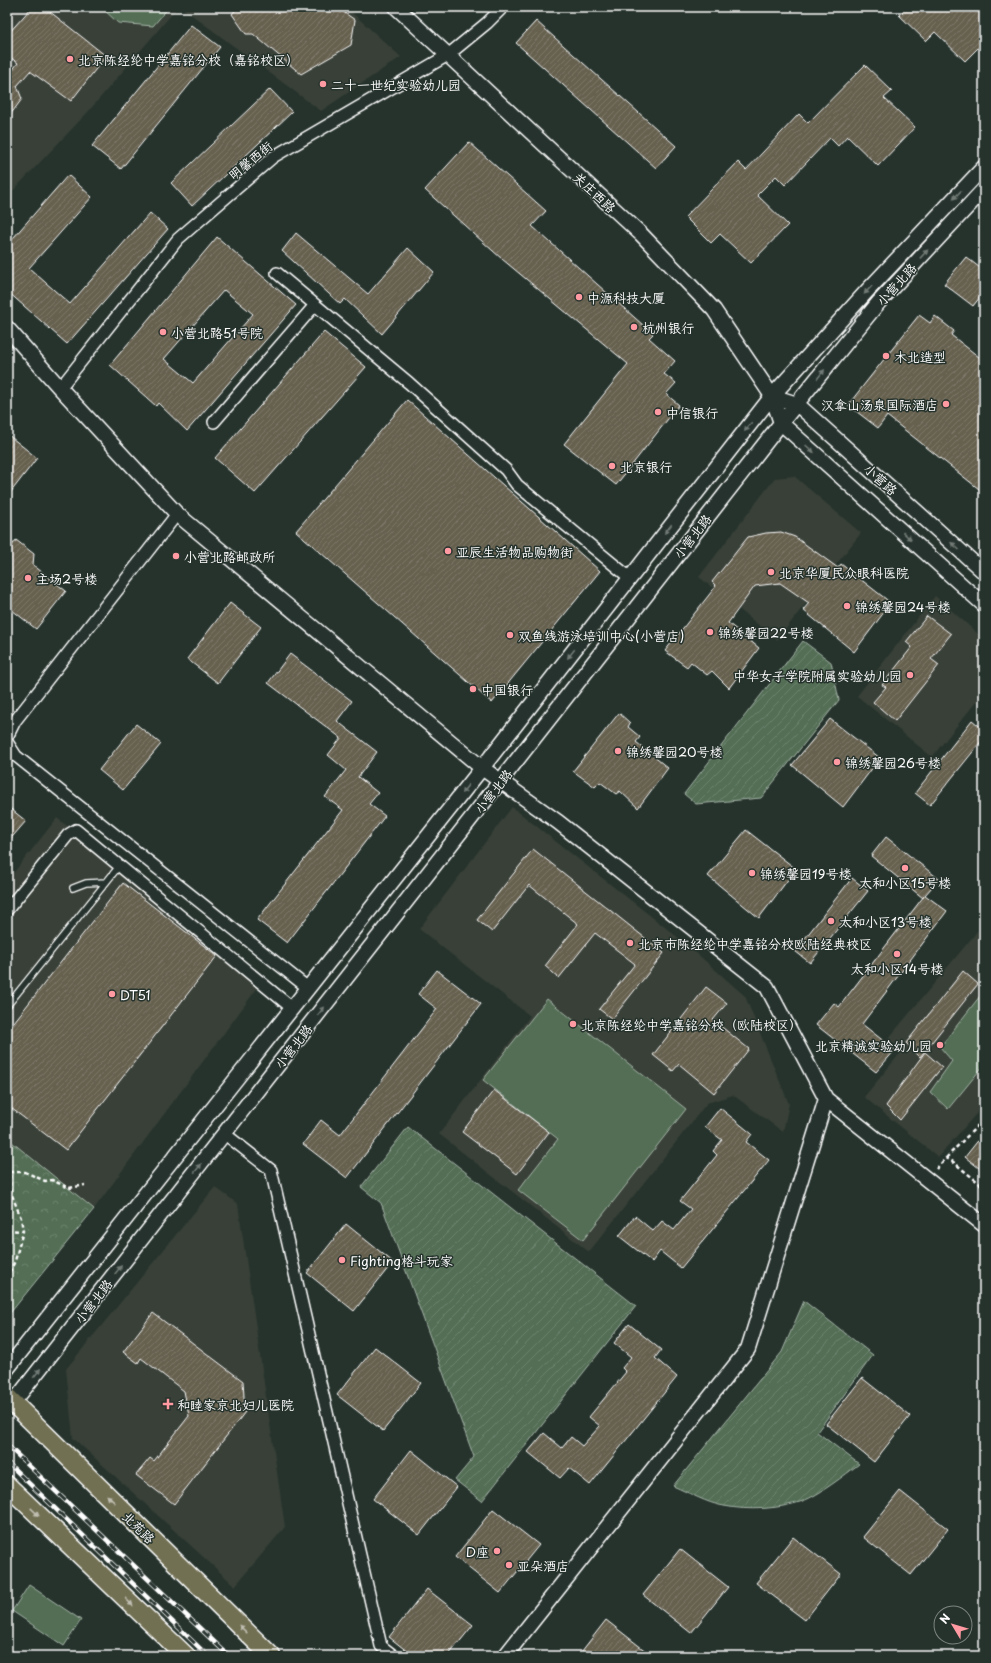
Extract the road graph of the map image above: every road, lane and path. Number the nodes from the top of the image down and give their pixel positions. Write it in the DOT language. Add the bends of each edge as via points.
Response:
graph roads {
  1 [pos="396,7"];
  2 [pos="503,7"];
  3 [pos="448,55"];
  4 [pos="984,167"];
  5 [pos="984,189"];
  6 [pos="277,272"];
  7 [pos="315,305"];
  8 [pos="7,328"];
  9 [pos="60,388"];
  10 [pos="772,396"];
  11 [pos="797,404"];
  12 [pos="214,422"];
  13 [pos="781,424"];
  14 [pos="177,514"];
  15 [pos="984,572"];
  16 [pos="630,578"];
  17 [pos="984,605"];
  18 [pos="7,737"];
  19 [pos="7,742"];
  20 [pos="482,768"];
  21 [pos="501,781"];
  22 [pos="120,865"];
  23 [pos="106,882"];
  24 [pos="73,888"];
  25 [pos="7,910"];
  26 [pos="308,988"];
  27 [pos="7,1006"];
  28 [pos="292,1008"];
  29 [pos="826,1099"];
  30 [pos="984,1119"];
  31 [pos="225,1134"];
  32 [pos="946,1158"];
  33 [pos="8,1170"];
  34 [pos="926,1179"];
  35 [pos="85,1186"];
  36 [pos="984,1187"];
  37 [pos="984,1225"];
  38 [pos="7,1230"];
  39 [pos="23,1231"];
  40 [pos="7,1277"];
  41 [pos="7,1369"];
  42 [pos="9,1403"];
  43 [pos="7,1486"];
  44 [pos="186,1656"];
  45 [pos="271,1656"];
  46 [pos="394,1656"];
  47 [pos="505,1656"];
  1 -- 3 [label="street, 关庄西路"];
  2 -- 3 [label="street, 明馨西街"];
  3 -- 9 [label="street, 明馨西街" via="273,156 178,239"];
  3 -- 10 [label="street, 关庄西路" via="641,234 709,305"];
  4 -- 10 [label="street, 小营北路, one-way"];
  11 -- 5 [label="street, 小营北路, one-way" via="879,302"];
  6 -- 7 [label="street"];
  7 -- 12 [label="street"];
  7 -- 16 [label="street" via="409,383 500,465 517,485"];
  8 -- 9 [label="street"];
  9 -- 14 [label="street"];
  10 -- 11 [label="street, 小营路"];
  10 -- 13 [label="street, 关庄西路"];
  10 -- 16 [label="street, 小营北路, one-way"];
  11 -- 13 [label="street, 小营北路"];
  15 -- 11 [label="street, 小营路, one-way"];
  13 -- 17 [label="street, 小营路, one-way"];
  13 -- 21 [label="street, 小营北路"];
  14 -- 18 [label="street" via="15,721"];
  14 -- 20 [label="street"];
  16 -- 20 [label="street, 小营北路, one-way"];
  19 -- 26 [label="street" via="16,756"];
  20 -- 21 [label="street"];
  20 -- 26 [label="street, 小营北路, one-way"];
  21 -- 29 [label="street" via="558,822 767,987"];
  31 -- 21 [label="street, 小营北路, one-way"];
  22 -- 23 [label="lane"];
  22 -- 25 [label="street" via="76,830 68,835"];
  22 -- 28 [label="street"];
  23 -- 24 [label="lane"];
  23 -- 27 [label="lane"];
  26 -- 28 [label="street, 小营北路"];
  28 -- 41 [label="street, 小营北路"];
  29 -- 34 [label="street"];
  29 -- 47 [label="street" via="748,1349"];
  30 -- 32 [label="path"];
  42 -- 31 [label="street, 小营北路, one-way"];
  31 -- 46 [label="street" via="270,1170 381,1646"];
  32 -- 34 [label="path"];
  32 -- 36 [label="path"];
  33 -- 35 [label="path" via="25,1172 69,1188"];
  33 -- 39 [label="path" via="10,1190 22,1218"];
  34 -- 37 [label="street"];
  38 -- 39 [label="path"];
  39 -- 40 [label="path" via="15,1261"];
  45 -- 42 [label="main road, 北苑路, one-way"];
  43 -- 44 [label="main road, one-way"];
}
